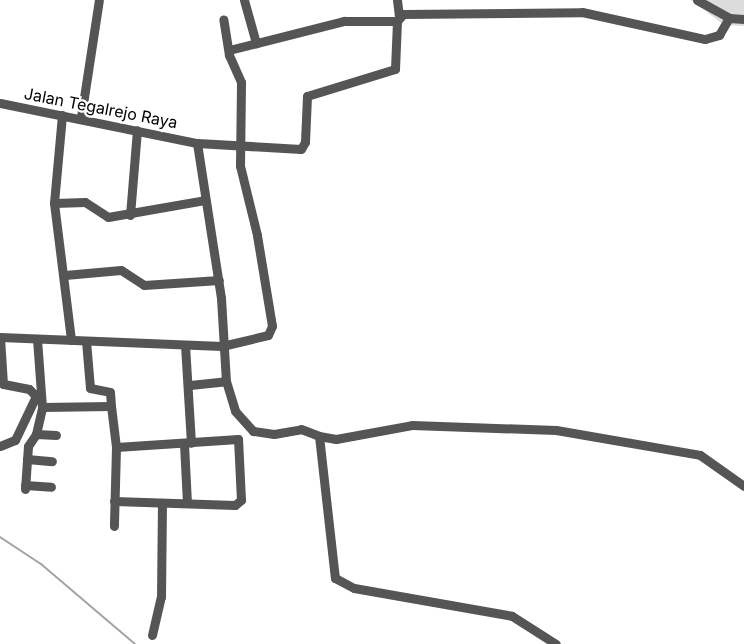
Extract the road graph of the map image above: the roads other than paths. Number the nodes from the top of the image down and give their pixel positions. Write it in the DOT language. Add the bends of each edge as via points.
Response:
graph roads {
  1 [pos="99,0"];
  2 [pos="244,0"];
  3 [pos="397,0"];
  4 [pos="697,0"];
  5 [pos="729,18"];
  6 [pos="223,19"];
  7 [pos="398,19"];
  8 [pos="744,19"];
  9 [pos="256,43"];
  10 [pos="228,50"];
  11 [pos="0,104"];
  12 [pos="62,115"];
  13 [pos="81,117"];
  14 [pos="137,130"];
  15 [pos="197,143"];
  16 [pos="238,146"];
  17 [pos="205,200"];
  18 [pos="54,203"];
  19 [pos="130,215"];
  20 [pos="65,275"];
  21 [pos="219,280"];
  22 [pos="0,337"];
  23 [pos="37,338"];
  24 [pos="71,340"];
  25 [pos="86,341"];
  26 [pos="186,345"];
  27 [pos="222,346"];
  28 [pos="226,381"];
  29 [pos="190,384"];
  30 [pos="111,406"];
  31 [pos="42,408"];
  32 [pos="246,426"];
  33 [pos="36,434"];
  34 [pos="56,435"];
  35 [pos="319,436"];
  36 [pos="238,439"];
  37 [pos="188,443"];
  38 [pos="0,446"];
  39 [pos="116,447"];
  40 [pos="27,460"];
  41 [pos="52,460"];
  42 [pos="744,486"];
  43 [pos="51,487"];
  44 [pos="114,501"];
  45 [pos="162,503"];
  46 [pos="187,503"];
  47 [pos="114,526"];
  48 [pos="152,635"];
  49 [pos="556,644"];
  1 -- 13 [label="street"];
  2 -- 9 [label="street"];
  3 -- 7 [label="street"];
  4 -- 5 [label="street"];
  5 -- 7 [label="street" via="719,36 705,39 582,12 460,10"];
  5 -- 8 [label="street"];
  6 -- 10 [label="street"];
  7 -- 9 [label="street" via="344,21"];
  7 -- 16 [label="street, Jalan Tegalrejo Raya" via="395,69 307,96 302,148"];
  9 -- 10 [label="street"];
  10 -- 16 [label="street" via="241,82"];
  11 -- 12 [label="street, Jalan Tegalrejo Raya"];
  12 -- 13 [label="street, Jalan Tegalrejo Raya"];
  12 -- 18 [label="street"];
  13 -- 14 [label="street, Jalan Tegalrejo Raya"];
  14 -- 15 [label="street, Jalan Tegalrejo Raya"];
  14 -- 19 [label="street"];
  15 -- 16 [label="street, Jalan Tegalrejo Raya"];
  15 -- 17 [label="street"];
  16 -- 27 [label="street" via="272,326 264,340"];
  17 -- 19 [label="street"];
  17 -- 21 [label="street"];
  18 -- 19 [label="street" via="85,202 108,217"];
  18 -- 20 [label="street"];
  20 -- 21 [label="street" via="121,270 144,285"];
  20 -- 24 [label="street"];
  21 -- 27 [label="street"];
  22 -- 23 [label="street"];
  22 -- 38 [label="street" via="3,384 29,389 36,398 12,444"];
  23 -- 24 [label="street"];
  23 -- 31 [label="street"];
  24 -- 25 [label="street"];
  25 -- 26 [label="street"];
  25 -- 30 [label="street" via="90,388 110,392"];
  26 -- 27 [label="street"];
  26 -- 29 [label="street"];
  27 -- 28 [label="street"];
  28 -- 29 [label="street"];
  28 -- 32 [label="street" via="235,411"];
  29 -- 37 [label="street"];
  30 -- 31 [label="street"];
  30 -- 39 [label="street"];
  31 -- 33 [label="street"];
  32 -- 35 [label="street" via="274,434 301,429"];
  32 -- 36 [label="street"];
  33 -- 34 [label="street"];
  33 -- 40 [label="street" via="28,446"];
  35 -- 42 [label="street" via="336,439 412,425 556,430 700,455"];
  35 -- 49 [label="street" via="332,574 339,583 512,616"];
  36 -- 37 [label="street"];
  36 -- 46 [label="street" via="240,504"];
  37 -- 39 [label="street"];
  37 -- 46 [label="street"];
  39 -- 44 [label="street"];
  40 -- 41 [label="street"];
  40 -- 43 [label="street" via="25,487"];
  44 -- 45 [label="street"];
  44 -- 47 [label="street"];
  45 -- 46 [label="street"];
  45 -- 48 [label="street" via="161,597"];
}
